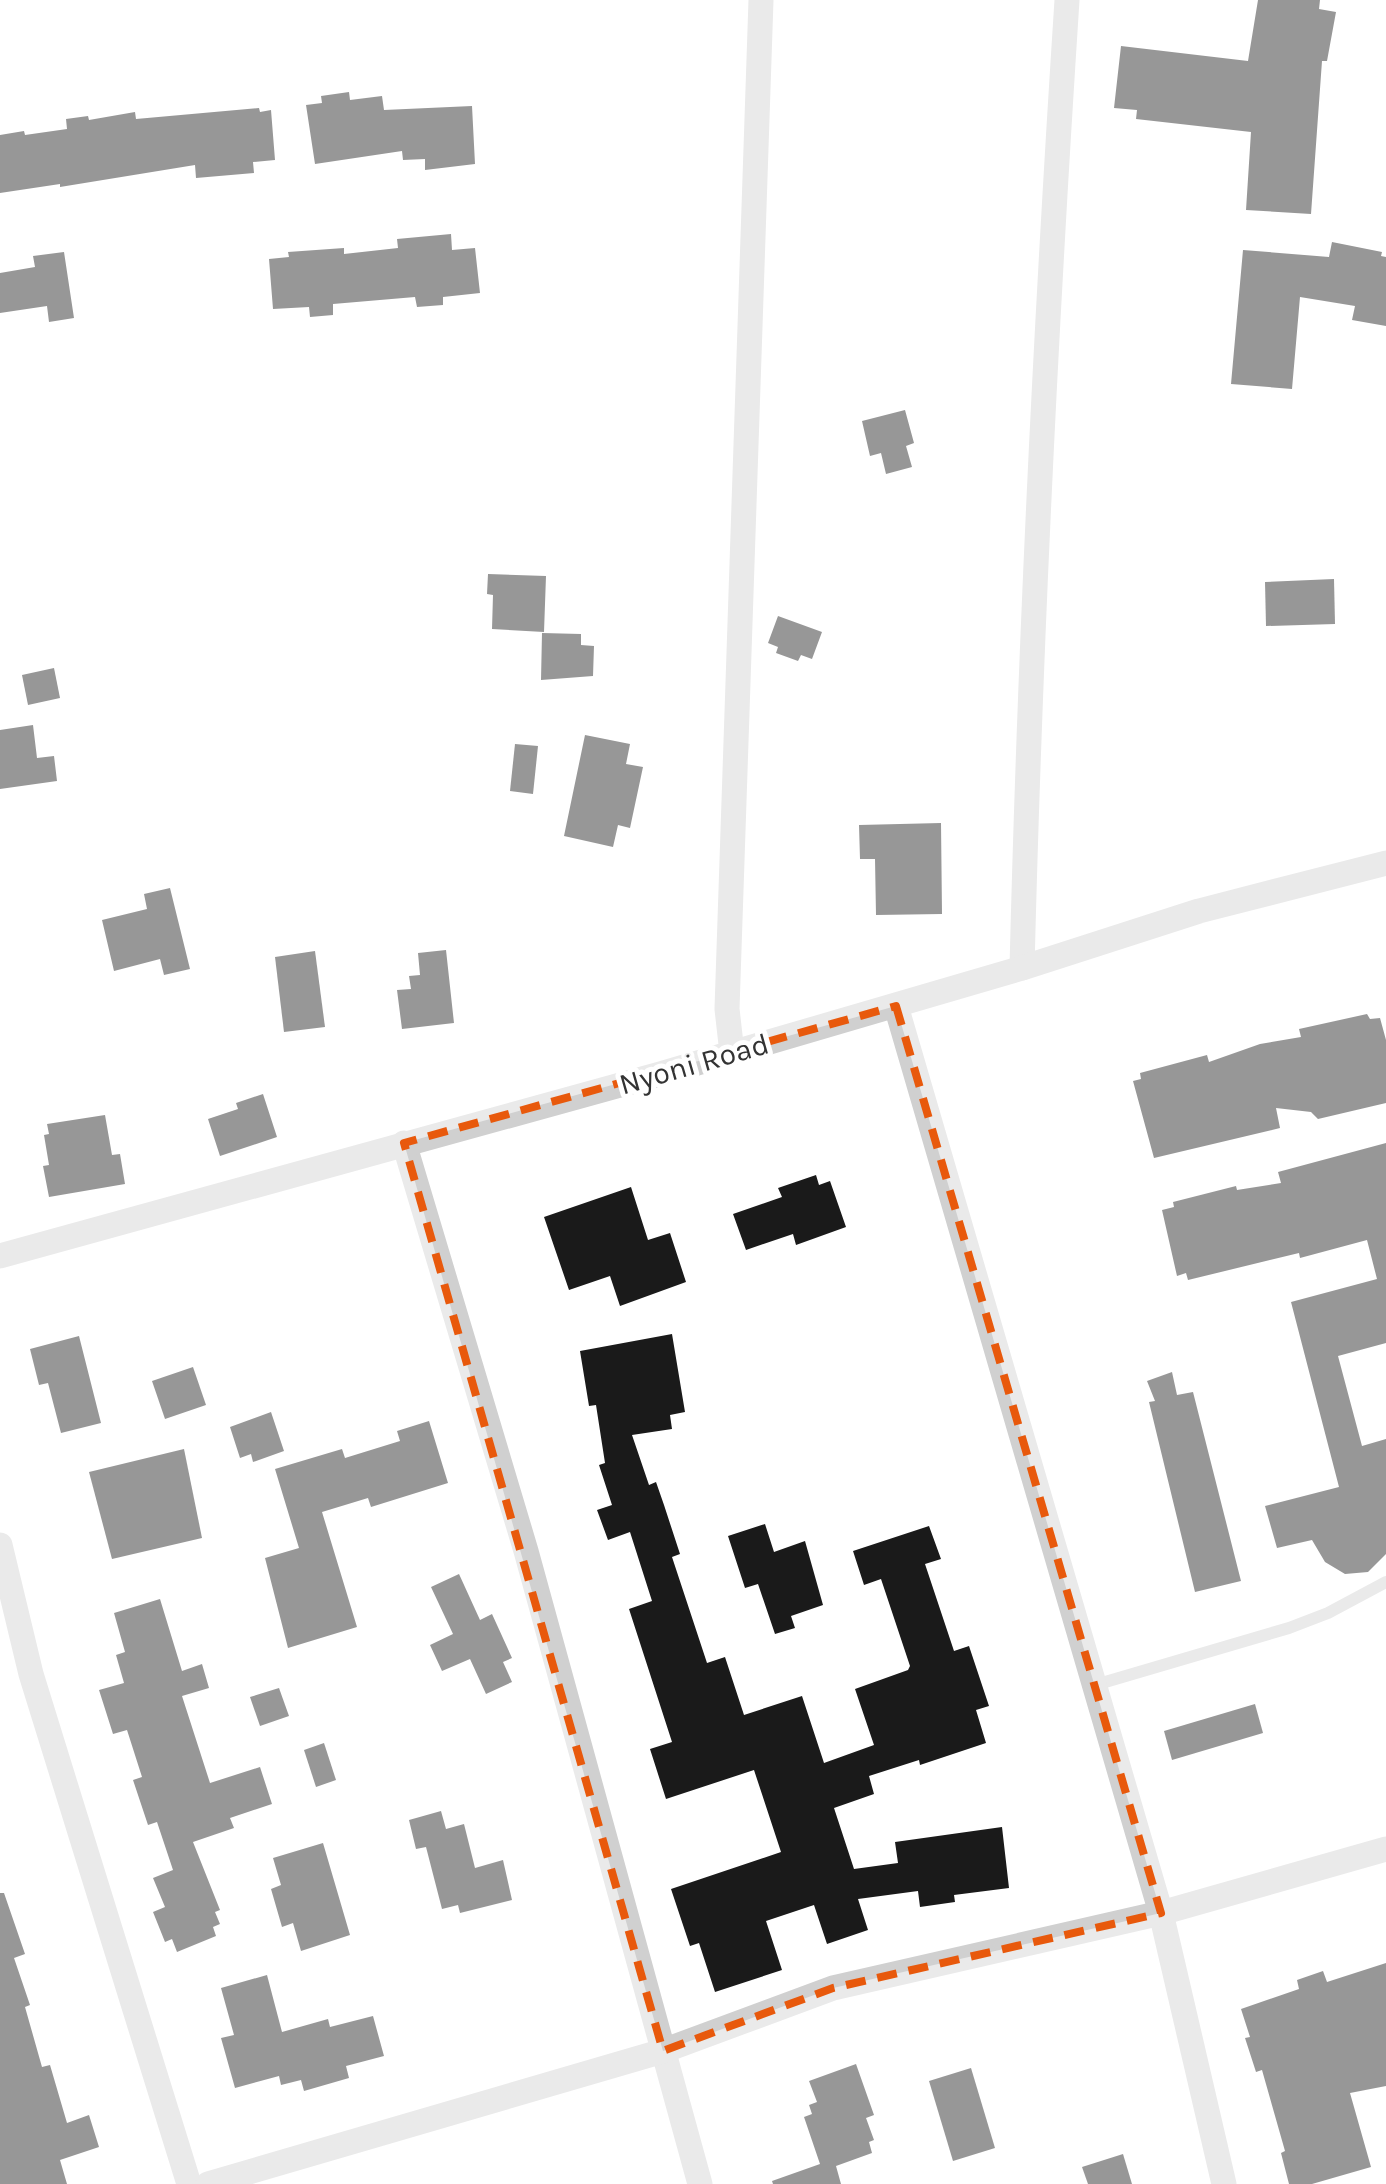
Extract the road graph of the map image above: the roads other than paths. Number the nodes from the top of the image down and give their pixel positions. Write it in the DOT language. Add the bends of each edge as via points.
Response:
graph roads {
  1 [pos="761,0"];
  2 [pos="1067,0"];
  3 [pos="1386,862"];
  4 [pos="1022,968"];
  5 [pos="896,1006"];
  6 [pos="732,1053"];
  7 [pos="404,1143"];
  8 [pos="0,1256"];
  9 [pos="0,1545"];
  10 [pos="1386,1582"];
  11 [pos="1095,1685"];
  12 [pos="1386,1848"];
  13 [pos="1160,1913"];
  14 [pos="663,2051"];
  15 [pos="189,2184"];
  16 [pos="208,2184"];
  17 [pos="700,2184"];
  18 [pos="1224,2184"];
  1 -- 6 [label="street" via="726,1009"];
  2 -- 4 [label="street" via="1044,354"];
  3 -- 4 [label="street, Nyoni Road" via="1199,911"];
  4 -- 5 [label="street, Nyoni Road"];
  5 -- 6 [label="street, Nyoni Road"];
  5 -- 11 [label="street"];
  6 -- 7 [label="street, Nyoni Road"];
  7 -- 8 [label="street, Nyoni Road"];
  7 -- 14 [label="street" via="526,1551"];
  9 -- 15 [label="street" via="31,1674"];
  10 -- 11 [label="lane" via="1290,1628"];
  11 -- 13 [label="street"];
  12 -- 13 [label="street"];
  13 -- 14 [label="street" via="851,1983"];
  13 -- 18 [label="street"];
  14 -- 16 [label="street"];
  14 -- 17 [label="street"];
}
